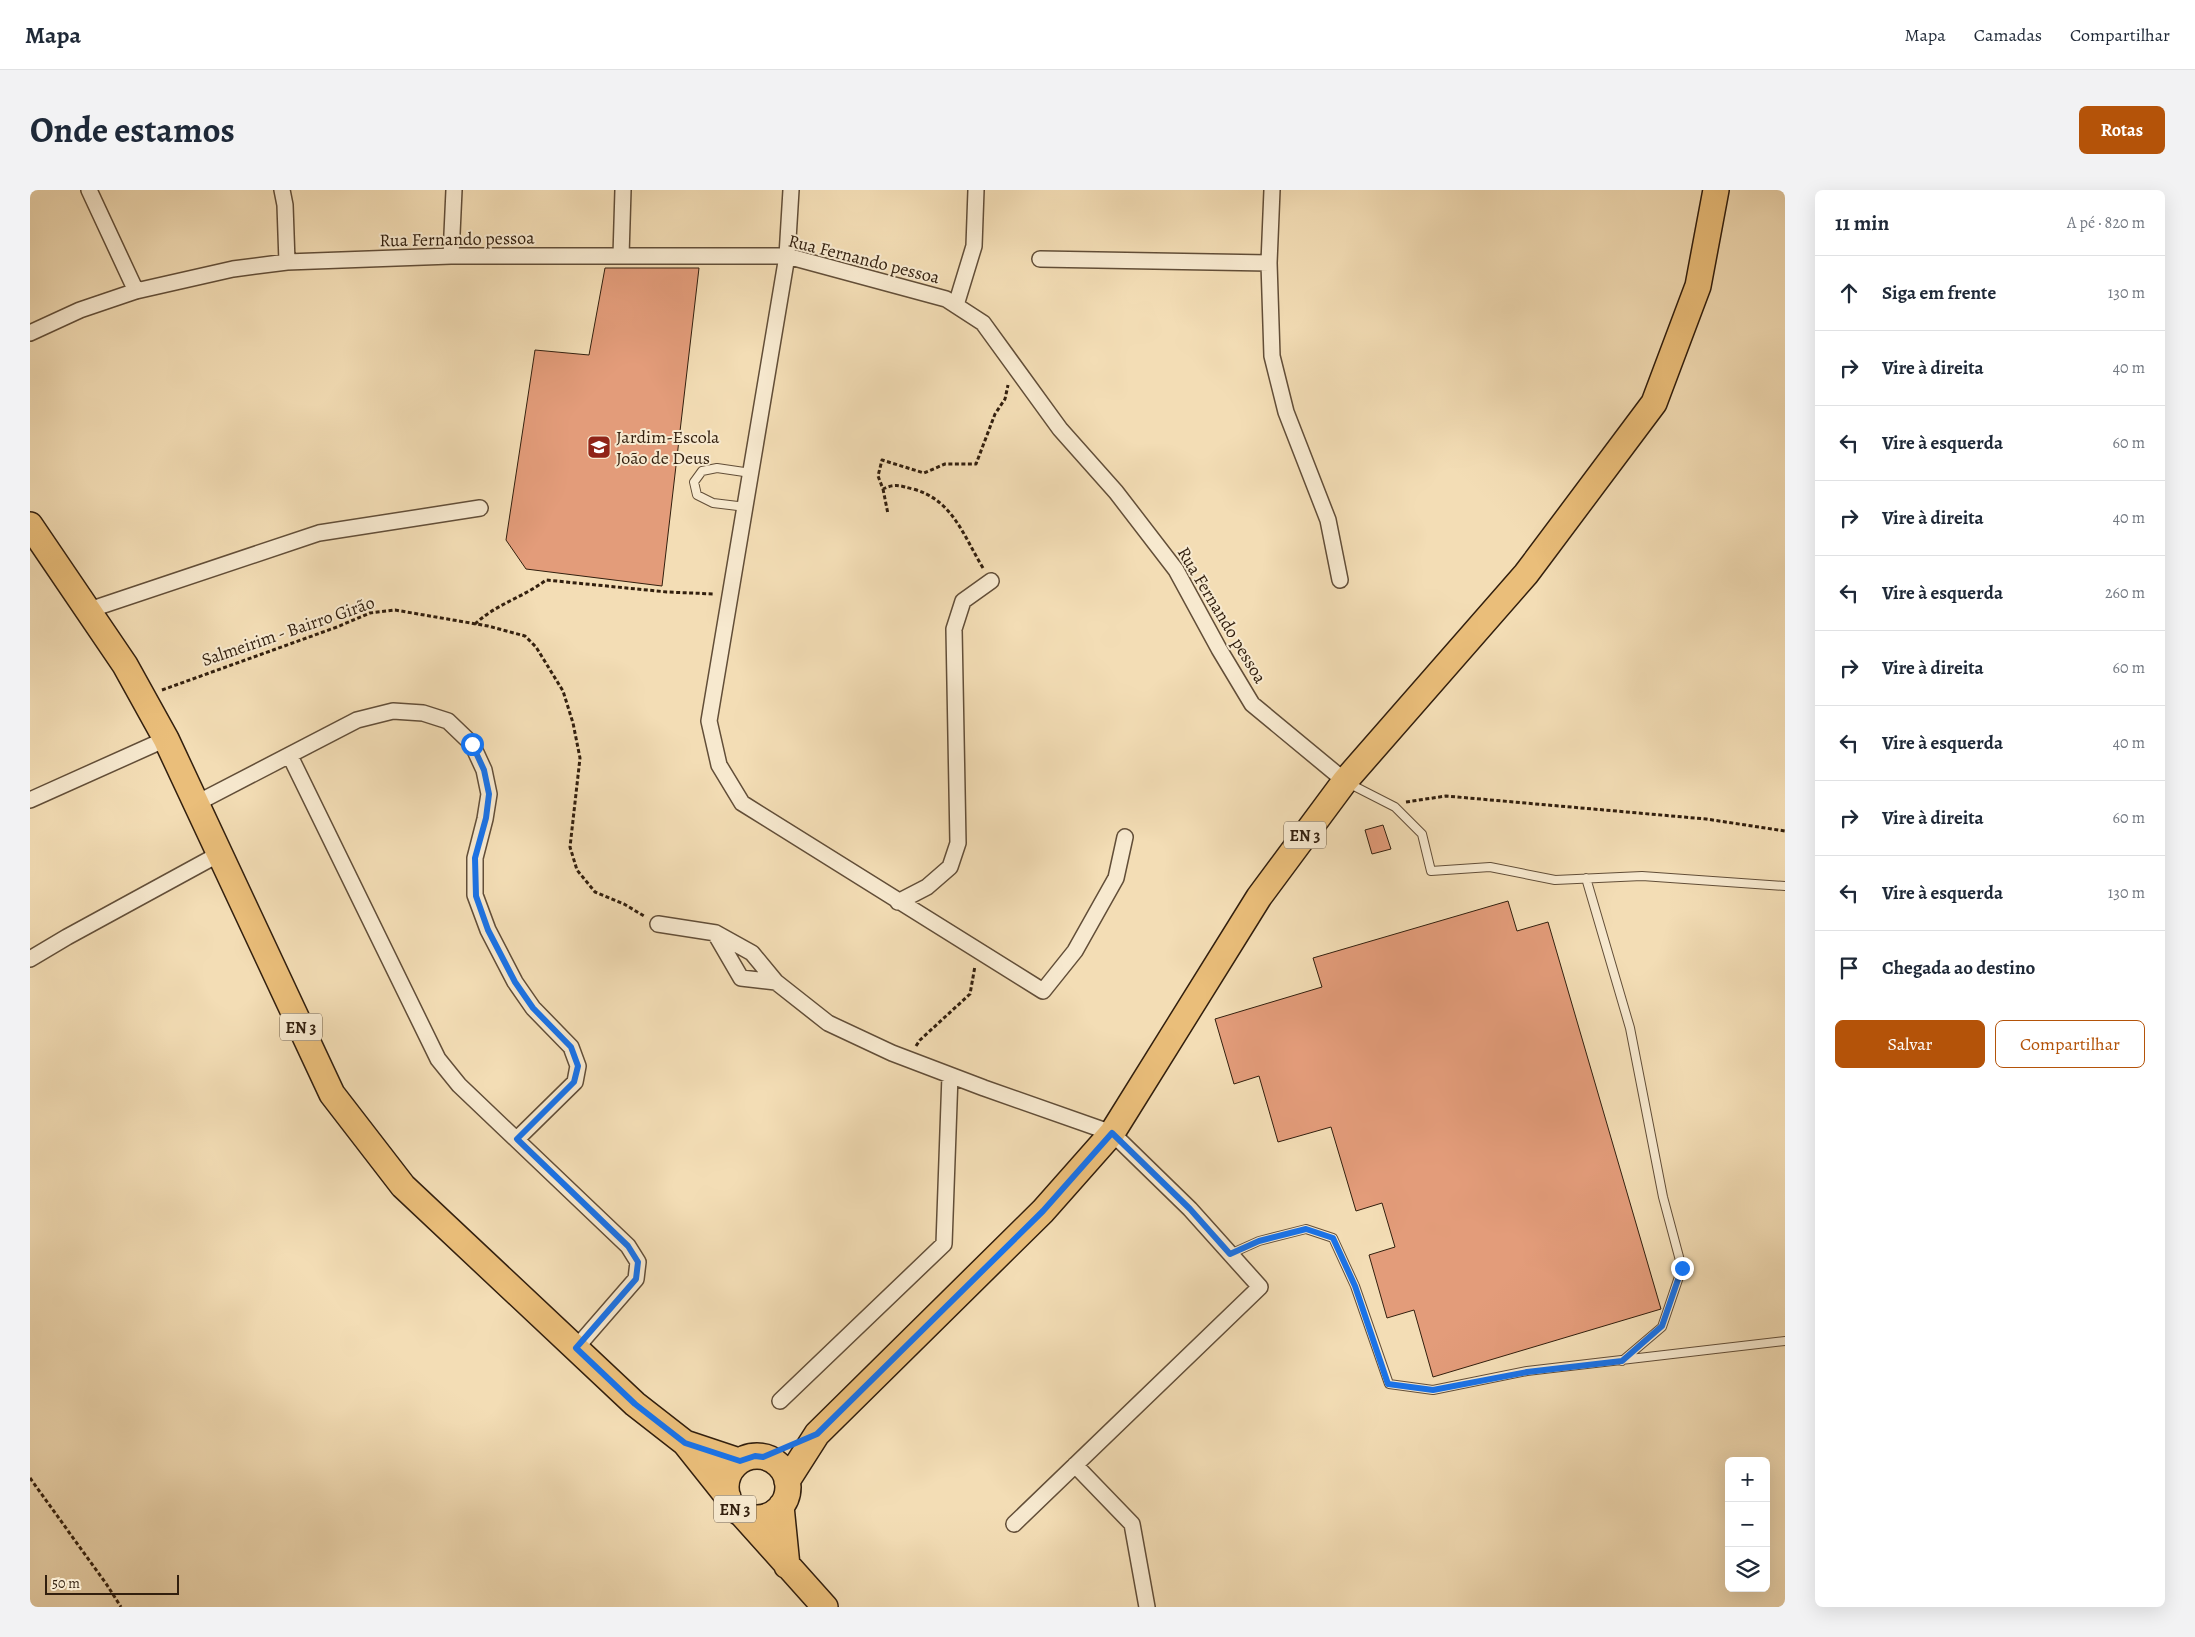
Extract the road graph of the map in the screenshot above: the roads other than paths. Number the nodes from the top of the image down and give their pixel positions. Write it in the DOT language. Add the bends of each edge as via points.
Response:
graph roads {
  1 [pos="88,190"];
  2 [pos="282,190"];
  3 [pos="454,190"];
  4 [pos="623,190"];
  5 [pos="791,190"];
  6 [pos="976,190"];
  7 [pos="1272,190"];
  8 [pos="1716,190"];
  9 [pos="451,256"];
  10 [pos="621,256"];
  11 [pos="787,256"];
  12 [pos="1040,259"];
  13 [pos="287,262"];
  14 [pos="1269,263"];
  15 [pos="136,291"];
  16 [pos="956,306"];
  17 [pos="30,333"];
  18 [pos="751,474"];
  19 [pos="746,507"];
  20 [pos="480,508"];
  21 [pos="30,525"];
  22 [pos="1340,580"];
  23 [pos="991,581"];
  24 [pos="89,610"];
  25 [pos="166,739"];
  26 [pos="290,756"];
  27 [pos="1345,781"];
  28 [pos="30,800"];
  29 [pos="197,803"];
  30 [pos="1125,838"];
  31 [pos="221,853"];
  32 [pos="1586,878"];
  33 [pos="1785,886"];
  34 [pos="898,902"];
  35 [pos="658,924"];
  36 [pos="716,933"];
  37 [pos="30,959"];
  38 [pos="776,982"];
  39 [pos="950,1075"];
  40 [pos="1112,1133"];
  41 [pos="517,1139"];
  42 [pos="1230,1254"];
  43 [pos="1785,1340"];
  44 [pos="576,1348"];
  45 [pos="1622,1361"];
  46 [pos="780,1401"];
  47 [pos="817,1434"];
  48 [pos="685,1443"];
  49 [pos="751,1459"];
  50 [pos="1075,1465"];
  51 [pos="787,1480"];
  52 [pos="734,1505"];
  53 [pos="780,1506"];
  54 [pos="1014,1524"];
  55 [pos="786,1566"];
  56 [pos="825,1607"];
  57 [pos="1147,1607"];
  1 -- 15 [label="street"];
  2 -- 13 [label="street" via="286,205"];
  3 -- 9 [label="street"];
  4 -- 10 [label="street"];
  5 -- 11 [label="street"];
  6 -- 16 [label="street" via="974,246"];
  7 -- 14 [label="street"];
  8 -- 27 [label="main road, EN 3" via="1698,286 1654,404 1526,574"];
  9 -- 10 [label="street, Rua Fernando pessoa"];
  9 -- 13 [label="street, Rua Fernando pessoa"];
  10 -- 11 [label="street, Rua Fernando pessoa"];
  11 -- 16 [label="street, Rua Fernando pessoa" via="946,299"];
  11 -- 18 [label="street"];
  12 -- 14 [label="street"];
  13 -- 15 [label="street, Rua Fernando pessoa" via="232,269"];
  14 -- 22 [label="street" via="1272,356 1286,412 1328,520"];
  15 -- 17 [label="street, Rua Fernando pessoa" via="80,310"];
  16 -- 27 [label="street, Rua Fernando pessoa" via="983,323 1060,429 1116,492 1176,570 1252,704"];
  18 -- 19 [label="street"];
  18 -- 19 [label="lane" via="717,468 702,471 694,482 697,495 713,503"];
  19 -- 34 [label="street" via="709,722 719,765 742,803"];
  20 -- 24 [label="street" via="319,532"];
  21 -- 24 [label="main road, EN 3"];
  23 -- 34 [label="street" via="963,601 954,629 958,843 950,867 927,887"];
  24 -- 25 [label="main road, EN 3" via="125,665"];
  25 -- 28 [label="street"];
  25 -- 29 [label="main road, EN 3"];
  26 -- 29 [label="street"];
  26 -- 41 [label="street" via="438,1059 459,1085"];
  26 -- 41 [label="street" via="357,720 393,711 423,713 448,721 472,744 484,770 489,794 475,858 476,896 488,930 515,982 533,1008 571,1047 578,1066 574,1082"];
  27 -- 32 [label="lane" via="1395,807 1422,834 1431,872 1490,867 1555,880"];
  27 -- 40 [label="main road, EN 3" via="1259,897"];
  29 -- 31 [label="main road, EN 3"];
  30 -- 34 [label="street" via="1116,878 1075,951 1042,991"];
  31 -- 37 [label="street"];
  31 -- 44 [label="main road, EN 3" via="332,1094 403,1186"];
  32 -- 33 [label="lane" via="1642,876"];
  32 -- 45 [label="lane" via="1630,1028 1663,1198 1682,1268 1662,1326"];
  35 -- 36 [label="street"];
  36 -- 38 [label="street" via="752,954"];
  36 -- 38 [label="street" via="741,978"];
  38 -- 39 [label="street" via="828,1023"];
  39 -- 40 [label="street"];
  39 -- 46 [label="street" via="944,1244"];
  40 -- 42 [label="street" via="1190,1209"];
  40 -- 47 [label="main road, EN 3" via="1043,1211"];
  41 -- 44 [label="street" via="628,1246 638,1262 636,1279"];
  42 -- 45 [label="lane" via="1259,1241 1306,1229 1333,1238 1355,1286 1388,1384 1433,1390 1527,1372"];
  42 -- 50 [label="street" via="1260,1288"];
  43 -- 45 [label="lane"];
  44 -- 48 [label="main road, EN 3" via="635,1404"];
  47 -- 49 [label="main road, EN 3"];
  47 -- 51 [label="main road, EN 3"];
  48 -- 49 [label="main road, EN 3"];
  48 -- 52 [label="main road, EN 3"];
  49 -- 51 [label="main road, EN 3" via="778,1465"];
  49 -- 52 [label="main road, EN 3" via="732,1468 728,1477 726,1487"];
  50 -- 54 [label="street"];
  50 -- 57 [label="street" via="1132,1524"];
  51 -- 53 [label="main road, EN 3" via="785,1498"];
  52 -- 53 [label="main road, EN 3" via="757,1518 774,1512"];
  52 -- 55 [label="main road, EN 3"];
  53 -- 55 [label="main road, EN 3"];
  55 -- 56 [label="main road, EN 3"];
}
